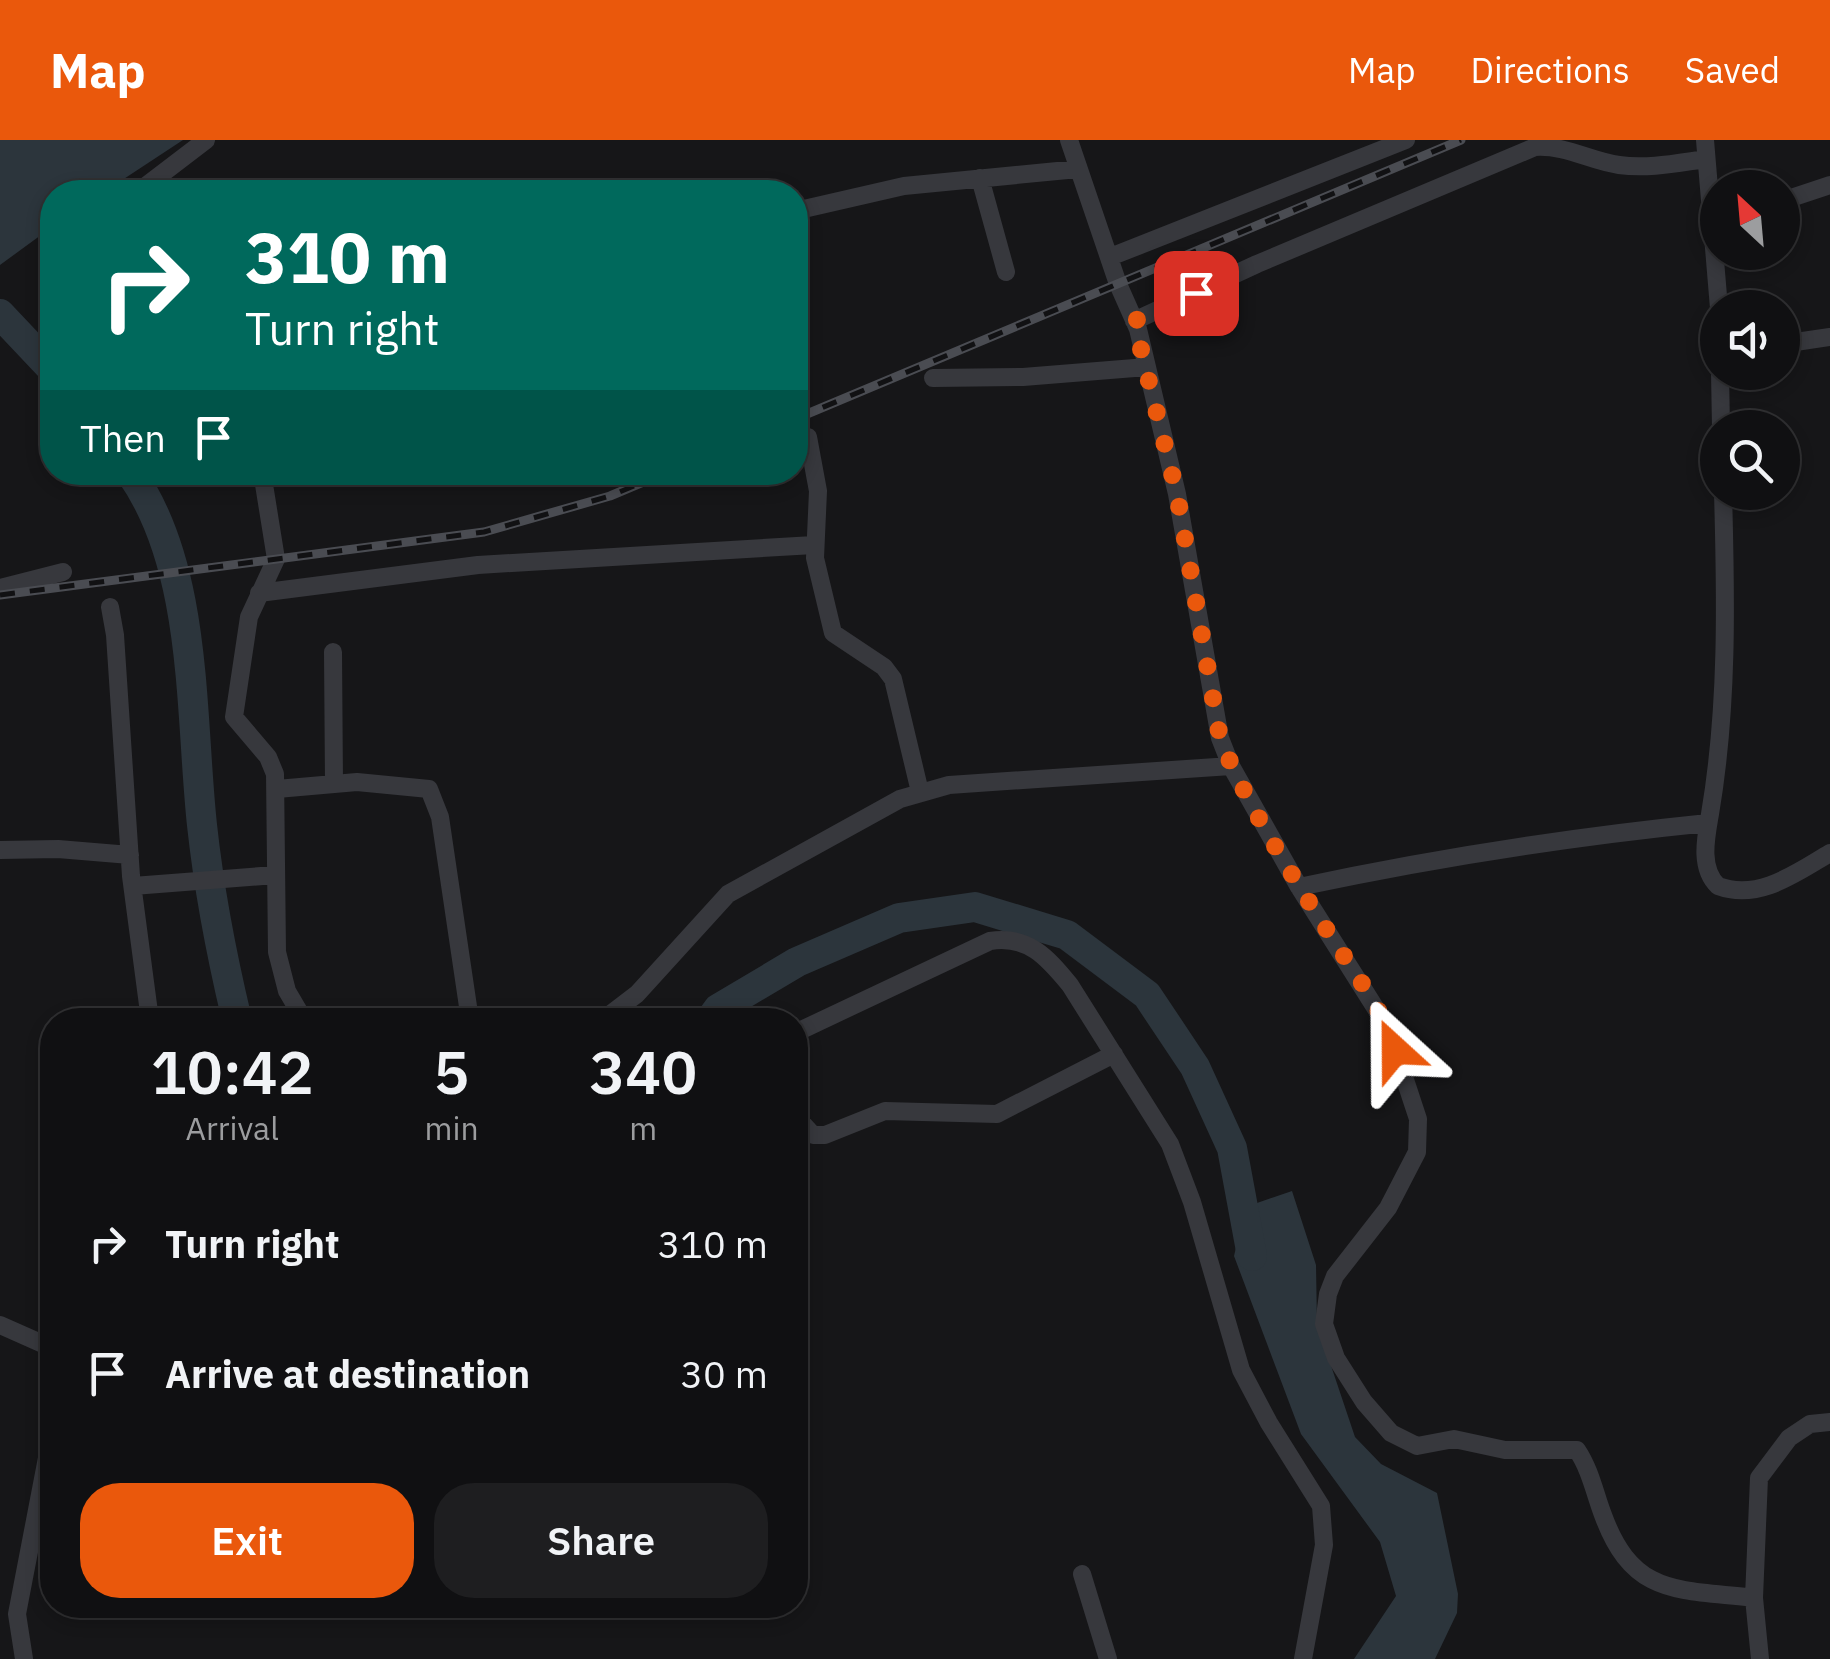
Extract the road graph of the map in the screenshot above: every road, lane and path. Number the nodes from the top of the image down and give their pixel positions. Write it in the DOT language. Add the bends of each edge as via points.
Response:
graph roads {
  1 [pos="206,140"];
  2 [pos="1069,140"];
  3 [pos="1406,140"];
  4 [pos="1705,149"];
  5 [pos="1078,169"];
  6 [pos="980,178"];
  7 [pos="154,180"];
  8 [pos="1830,185"];
  9 [pos="1800,195"];
  10 [pos="808,208"];
  11 [pos="1110,258"];
  12 [pos="1006,272"];
  13 [pos="1134,321"];
  14 [pos="1830,337"];
  15 [pos="1800,341"];
  16 [pos="1147,368"];
  17 [pos="933,378"];
  18 [pos="808,437"];
  19 [pos="264,485"];
  20 [pos="1724,510"];
  21 [pos="814,545"];
  22 [pos="62,572"];
  23 [pos="0,588"];
  24 [pos="259,593"];
  25 [pos="110,607"];
  26 [pos="333,652"];
  27 [pos="1231,766"];
  28 [pos="334,784"];
  29 [pos="277,789"];
  30 [pos="920,792"];
  31 [pos="1708,823"];
  32 [pos="0,850"];
  33 [pos="1830,854"];
  34 [pos="130,855"];
  35 [pos="274,875"];
  36 [pos="132,886"];
  37 [pos="1299,887"];
  38 [pos="148,1008"];
  39 [pos="298,1008"];
  40 [pos="468,1008"];
  41 [pos="619,1008"];
  42 [pos="808,1026"];
  43 [pos="1114,1054"];
  44 [pos="808,1129"];
  45 [pos="0,1325"];
  46 [pos="40,1343"];
  47 [pos="1830,1422"];
  48 [pos="40,1496"];
  49 [pos="1082,1574"];
  50 [pos="1754,1598"];
  51 [pos="24,1659"];
  52 [pos="1108,1659"];
  53 [pos="1303,1659"];
  54 [pos="1760,1659"];
  1 -- 7 [label="street"];
  2 -- 5 [label="street"];
  3 -- 11 [label="street"];
  4 -- 13 [label="street" via="1636,166 1535,147"];
  5 -- 6 [label="street"];
  5 -- 11 [label="street"];
  6 -- 10 [label="street" via="904,186"];
  6 -- 12 [label="street"];
  8 -- 9 [label="street"];
  11 -- 13 [label="street"];
  13 -- 16 [label="street"];
  14 -- 15 [label="street"];
  16 -- 17 [label="street"];
  16 -- 27 [label="street"];
  18 -- 21 [label="street" via="818,491"];
  19 -- 24 [label="street" via="276,558"];
  20 -- 31 [label="street" via="1727,625"];
  21 -- 24 [label="street" via="478,565"];
  21 -- 30 [label="street" via="833,634 893,679"];
  22 -- 23 [label="street"];
  24 -- 29 [label="street" via="249,617 234,717 268,757"];
  25 -- 34 [label="street"];
  26 -- 28 [label="street"];
  27 -- 30 [label="street"];
  27 -- 37 [label="street"];
  28 -- 29 [label="street"];
  28 -- 40 [label="street" via="419,786 434,795"];
  29 -- 35 [label="street"];
  30 -- 41 [label="street" via="728,894"];
  31 -- 33 [label="street" via="1708,872 1730,890 1768,887"];
  31 -- 37 [label="street" via="1476,851"];
  32 -- 34 [label="street"];
  34 -- 36 [label="street"];
  35 -- 36 [label="street"];
  35 -- 39 [label="street" via="280,970"];
  36 -- 38 [label="street"];
  37 -- 50 [label="street" via="1388,1028 1418,1120 1420,1136 1388,1208 1328,1294 1324,1324 1364,1402 1391,1433 1417,1446 1471,1440 1505,1450 1578,1450 1610,1535 1635,1570 1677,1589"];
  42 -- 43 [label="street" via="1007,938 1051,961"];
  43 -- 44 [label="street" via="998,1114 885,1111 825,1135"];
  43 -- 53 [label="street" via="1170,1144 1241,1370 1321,1506 1324,1545"];
  45 -- 46 [label="street"];
  47 -- 50 [label="street" via="1810,1424 1789,1438 1760,1478"];
  48 -- 51 [label="street" via="17,1614"];
  49 -- 52 [label="street"];
  50 -- 54 [label="street"];
}
